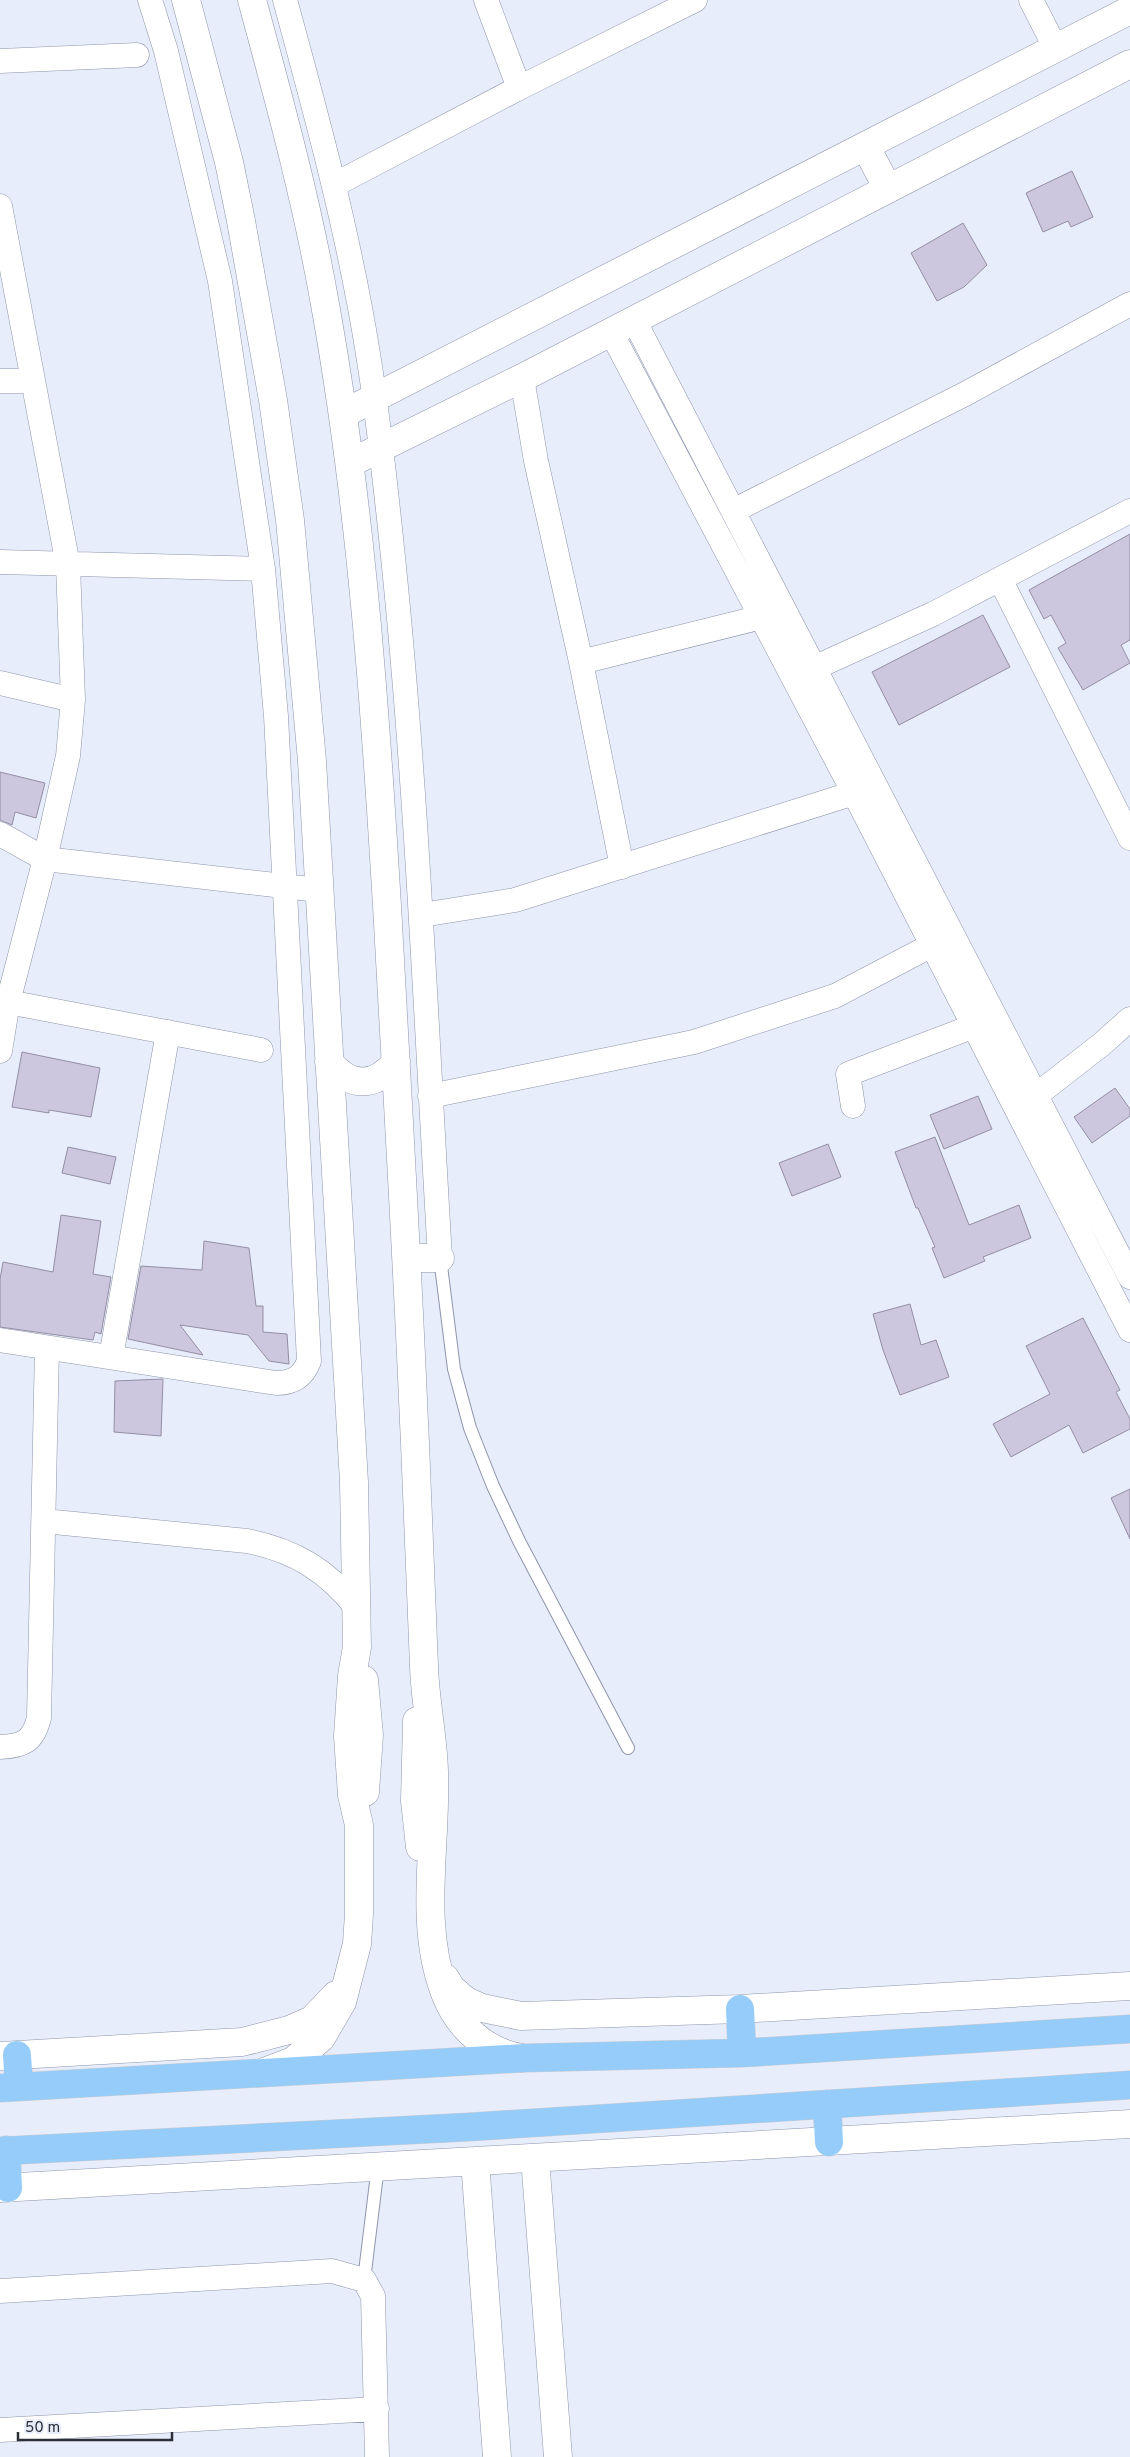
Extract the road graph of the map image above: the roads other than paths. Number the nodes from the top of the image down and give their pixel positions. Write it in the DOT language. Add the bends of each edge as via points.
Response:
graph roads {
  1 [pos="150,0"];
  2 [pos="186,0"];
  3 [pos="252,0"];
  4 [pos="285,0"];
  5 [pos="486,0"];
  6 [pos="696,0"];
  7 [pos="1032,0"];
  8 [pos="1130,10"];
  9 [pos="1056,49"];
  10 [pos="138,55"];
  11 [pos="0,61"];
  12 [pos="1130,64"];
  13 [pos="519,88"];
  14 [pos="866,147"];
  15 [pos="334,185"];
  16 [pos="888,189"];
  17 [pos="0,206"];
  18 [pos="0,211"];
  19 [pos="1130,304"];
  20 [pos="623,326"];
  21 [pos="522,378"];
  22 [pos="0,381"];
  23 [pos="33,381"];
  24 [pos="375,398"];
  25 [pos="343,414"];
  26 [pos="381,447"];
  27 [pos="350,463"];
  28 [pos="733,511"];
  29 [pos="1130,511"];
  30 [pos="0,562"];
  31 [pos="68,565"];
  32 [pos="263,569"];
  33 [pos="1000,579"];
  34 [pos="762,617"];
  35 [pos="581,662"];
  36 [pos="814,668"];
  37 [pos="0,683"];
  38 [pos="73,700"];
  39 [pos="854,793"];
  40 [pos="0,834"];
  41 [pos="1130,838"];
  42 [pos="44,860"];
  43 [pos="622,867"];
  44 [pos="285,886"];
  45 [pos="319,890"];
  46 [pos="422,915"];
  47 [pos="932,945"];
  48 [pos="8,1002"];
  49 [pos="1130,1019"];
  50 [pos="974,1026"];
  51 [pos="168,1032"];
  52 [pos="261,1050"];
  53 [pos="0,1051"];
  54 [pos="329,1062"];
  55 [pos="396,1062"];
  56 [pos="430,1096"];
  57 [pos="1036,1096"];
  58 [pos="853,1106"];
  59 [pos="1017,1110"];
  60 [pos="407,1258"];
  61 [pos="440,1258"];
  62 [pos="1130,1277"];
  63 [pos="1130,1330"];
  64 [pos="0,1340"];
  65 [pos="47,1348"];
  66 [pos="111,1357"];
  67 [pos="44,1521"];
  68 [pos="357,1608"];
  69 [pos="0,1747"];
  70 [pos="628,1748"];
  71 [pos="438,1964"];
  72 [pos="350,1977"];
  73 [pos="1130,1986"];
  74 [pos="740,2009"];
  75 [pos="1130,2029"];
  76 [pos="742,2053"];
  77 [pos="8,2056"];
  78 [pos="524,2058"];
  79 [pos="260,2073"];
  80 [pos="1130,2085"];
  81 [pos="9,2087"];
  82 [pos="827,2104"];
  83 [pos="1130,2124"];
  84 [pos="828,2142"];
  85 [pos="3,2151"];
  86 [pos="535,2158"];
  87 [pos="475,2161"];
  88 [pos="378,2166"];
  89 [pos="4,2188"];
  90 [pos="364,2280"];
  91 [pos="0,2291"];
  92 [pos="377,2409"];
  93 [pos="0,2430"];
  94 [pos="377,2457"];
  95 [pos="497,2457"];
  96 [pos="558,2457"];
  1 -- 32 [label="street" via="168,61 220,281"];
  2 -- 45 [label="main road" via="229,162 276,417 302,632"];
  3 -- 25 [label="main road" via="304,200 326,306"];
  4 -- 15 [label="street"];
  5 -- 13 [label="street"];
  6 -- 13 [label="street"];
  7 -- 9 [label="street"];
  8 -- 9 [label="main road"];
  9 -- 14 [label="main road"];
  10 -- 11 [label="street"];
  12 -- 16 [label="main road"];
  13 -- 15 [label="street"];
  14 -- 16 [label="main road"];
  14 -- 24 [label="main road"];
  15 -- 24 [label="street" via="359,300"];
  16 -- 20 [label="main road"];
  17 -- 18 [label="street"];
  18 -- 23 [label="street"];
  19 -- 28 [label="street" via="965,394"];
  20 -- 21 [label="main road"];
  20 -- 28 [label="street"];
  20 -- 34 [label="street"];
  21 -- 26 [label="main road"];
  21 -- 35 [label="street" via="536,461"];
  22 -- 23 [label="street"];
  23 -- 31 [label="street"];
  24 -- 25 [label="main road"];
  24 -- 26 [label="street"];
  25 -- 27 [label="main road"];
  26 -- 27 [label="main road"];
  26 -- 46 [label="street" via="405,676"];
  27 -- 55 [label="main road" via="373,688"];
  28 -- 36 [label="street"];
  29 -- 33 [label="street"];
  30 -- 31 [label="street"];
  31 -- 32 [label="street"];
  31 -- 38 [label="street"];
  32 -- 44 [label="street" via="273,666"];
  33 -- 36 [label="street"];
  33 -- 41 [label="street"];
  34 -- 35 [label="street"];
  34 -- 39 [label="street"];
  35 -- 43 [label="street"];
  36 -- 57 [label="street"];
  37 -- 38 [label="street"];
  38 -- 42 [label="street" via="68,756"];
  39 -- 43 [label="street"];
  39 -- 47 [label="street"];
  40 -- 42 [label="street"];
  42 -- 44 [label="street"];
  42 -- 48 [label="street"];
  43 -- 46 [label="street" via="515,900"];
  44 -- 45 [label="street"];
  44 -- 66 [label="street" via="309,1352 306,1369 293,1381 276,1383"];
  45 -- 54 [label="main road"];
  46 -- 56 [label="street"];
  47 -- 50 [label="street"];
  47 -- 56 [label="street" via="835,996 694,1042"];
  48 -- 51 [label="street"];
  48 -- 53 [label="street"];
  49 -- 57 [label="street"];
  50 -- 58 [label="street" via="848,1074"];
  50 -- 59 [label="street"];
  51 -- 52 [label="street"];
  51 -- 66 [label="street"];
  54 -- 55 [label="main road" via="344,1076 362,1082 376,1079"];
  54 -- 68 [label="main road" via="354,1482"];
  55 -- 60 [label="main road"];
  56 -- 61 [label="street"];
  57 -- 59 [label="street"];
  57 -- 62 [label="street"];
  59 -- 63 [label="street"];
  60 -- 61 [label="main road"];
  60 -- 71 [label="main road" via="424,1674 434,1776 435,1832 430,1895"];
  61 -- 70 [label="lane" via="454,1369 470,1428 519,1541"];
  64 -- 65 [label="street"];
  65 -- 66 [label="street"];
  65 -- 67 [label="street"];
  67 -- 68 [label="street" via="269,1545 303,1559 327,1576"];
  67 -- 69 [label="street" via="39,1718 35,1734 24,1743"];
  68 -- 72 [label="main road" via="357,1647 348,1736 352,1795 359,1824 359,1914"];
  71 -- 74 [label="main road" via="451,1988 466,2001 482,2008 521,2016"];
  71 -- 78 [label="main road" via="445,1995 465,2028 494,2050"];
  72 -- 77 [label="main road" via="312,2020 265,2037 242,2042"];
  72 -- 79 [label="main road" via="334,2019 322,2038 293,2061"];
  73 -- 74 [label="main road"];
  74 -- 76 [label="highway"];
  75 -- 76 [label="highway"];
  76 -- 78 [label="highway"];
  77 -- 81 [label="highway"];
  78 -- 79 [label="highway"];
  79 -- 81 [label="highway"];
  80 -- 82 [label="highway"];
  82 -- 84 [label="highway"];
  82 -- 85 [label="highway" via="269,2139"];
  83 -- 84 [label="main road"];
  84 -- 86 [label="main road"];
  85 -- 89 [label="highway"];
  86 -- 87 [label="main road"];
  86 -- 96 [label="main road"];
  87 -- 88 [label="main road"];
  87 -- 95 [label="main road"];
  88 -- 89 [label="main road"];
  88 -- 90 [label="lane"];
  90 -- 91 [label="street" via="332,2271"];
  90 -- 92 [label="street" via="373,2296"];
  92 -- 93 [label="street"];
  92 -- 94 [label="street"];
}
